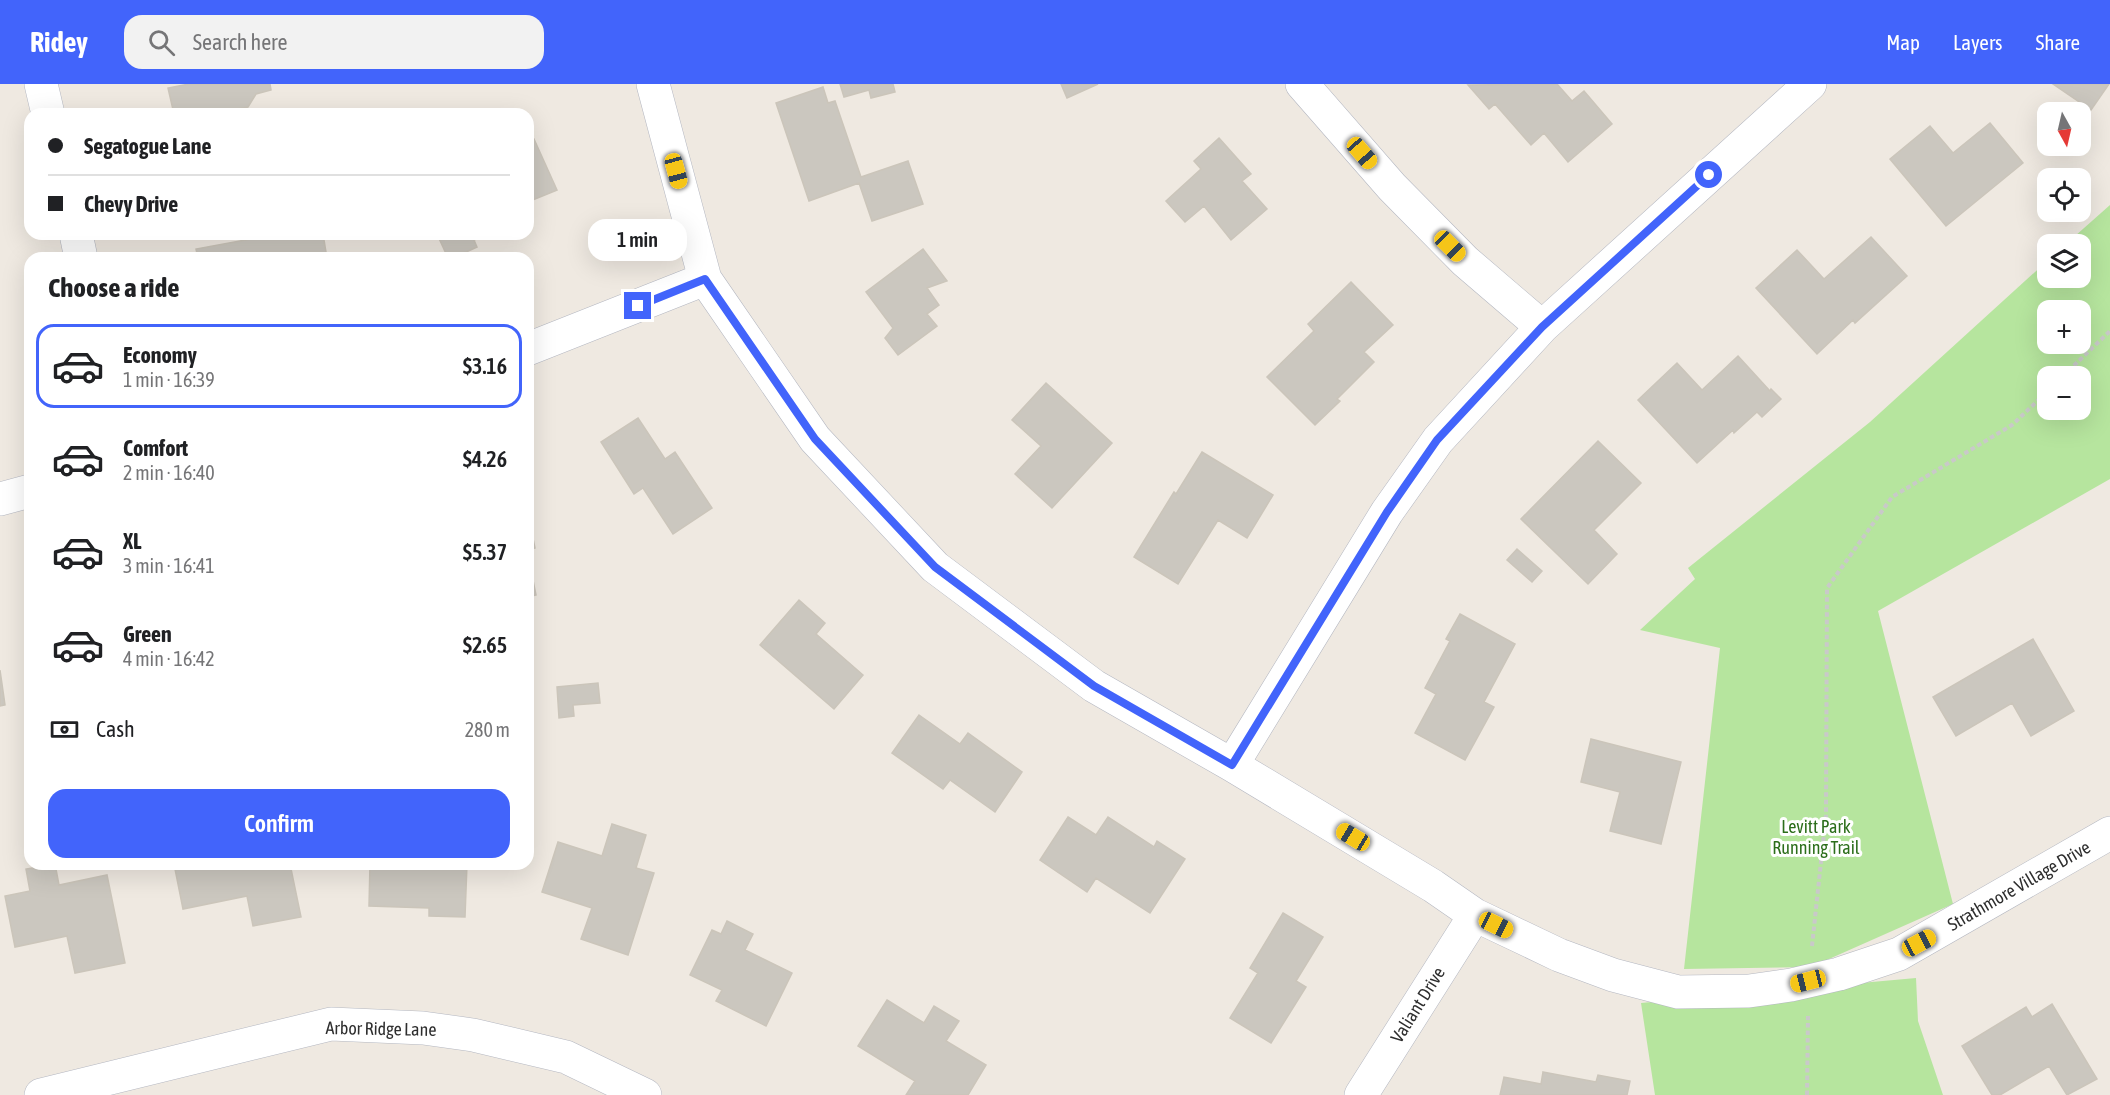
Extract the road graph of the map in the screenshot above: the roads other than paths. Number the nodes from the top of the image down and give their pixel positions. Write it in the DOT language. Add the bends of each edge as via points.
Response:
graph roads {
  1 [pos="41,84"];
  2 [pos="653,84"];
  3 [pos="1302,84"];
  4 [pos="1810,84"];
  5 [pos="47,108"];
  6 [pos="705,279"];
  7 [pos="1542,327"];
  8 [pos="534,347"];
  9 [pos="24,493"];
  10 [pos="0,499"];
  11 [pos="1232,765"];
  12 [pos="2110,833"];
  13 [pos="1475,915"];
  14 [pos="41,1095"];
  15 [pos="645,1095"];
  16 [pos="1361,1095"];
  1 -- 5 [label="street"];
  2 -- 6 [label="street, Strathmore Village Drive"];
  3 -- 7 [label="street" via="1392,187 1465,261"];
  4 -- 7 [label="street"];
  6 -- 8 [label="street"];
  6 -- 11 [label="street, Strathmore Village Drive" via="815,439 935,567 1094,686"];
  7 -- 11 [label="street" via="1437,440 1387,512"];
  9 -- 10 [label="street"];
  11 -- 13 [label="street, Strathmore Village Drive"];
  12 -- 13 [label="street, Strathmore Village Drive" via="1899,954 1839,974 1749,991 1678,992 1612,975"];
  13 -- 16 [label="street, Valiant Drive"];
  14 -- 15 [label="street, Arbor Ridge Lane" via="331,1024 423,1028 473,1035 566,1057"];
}
